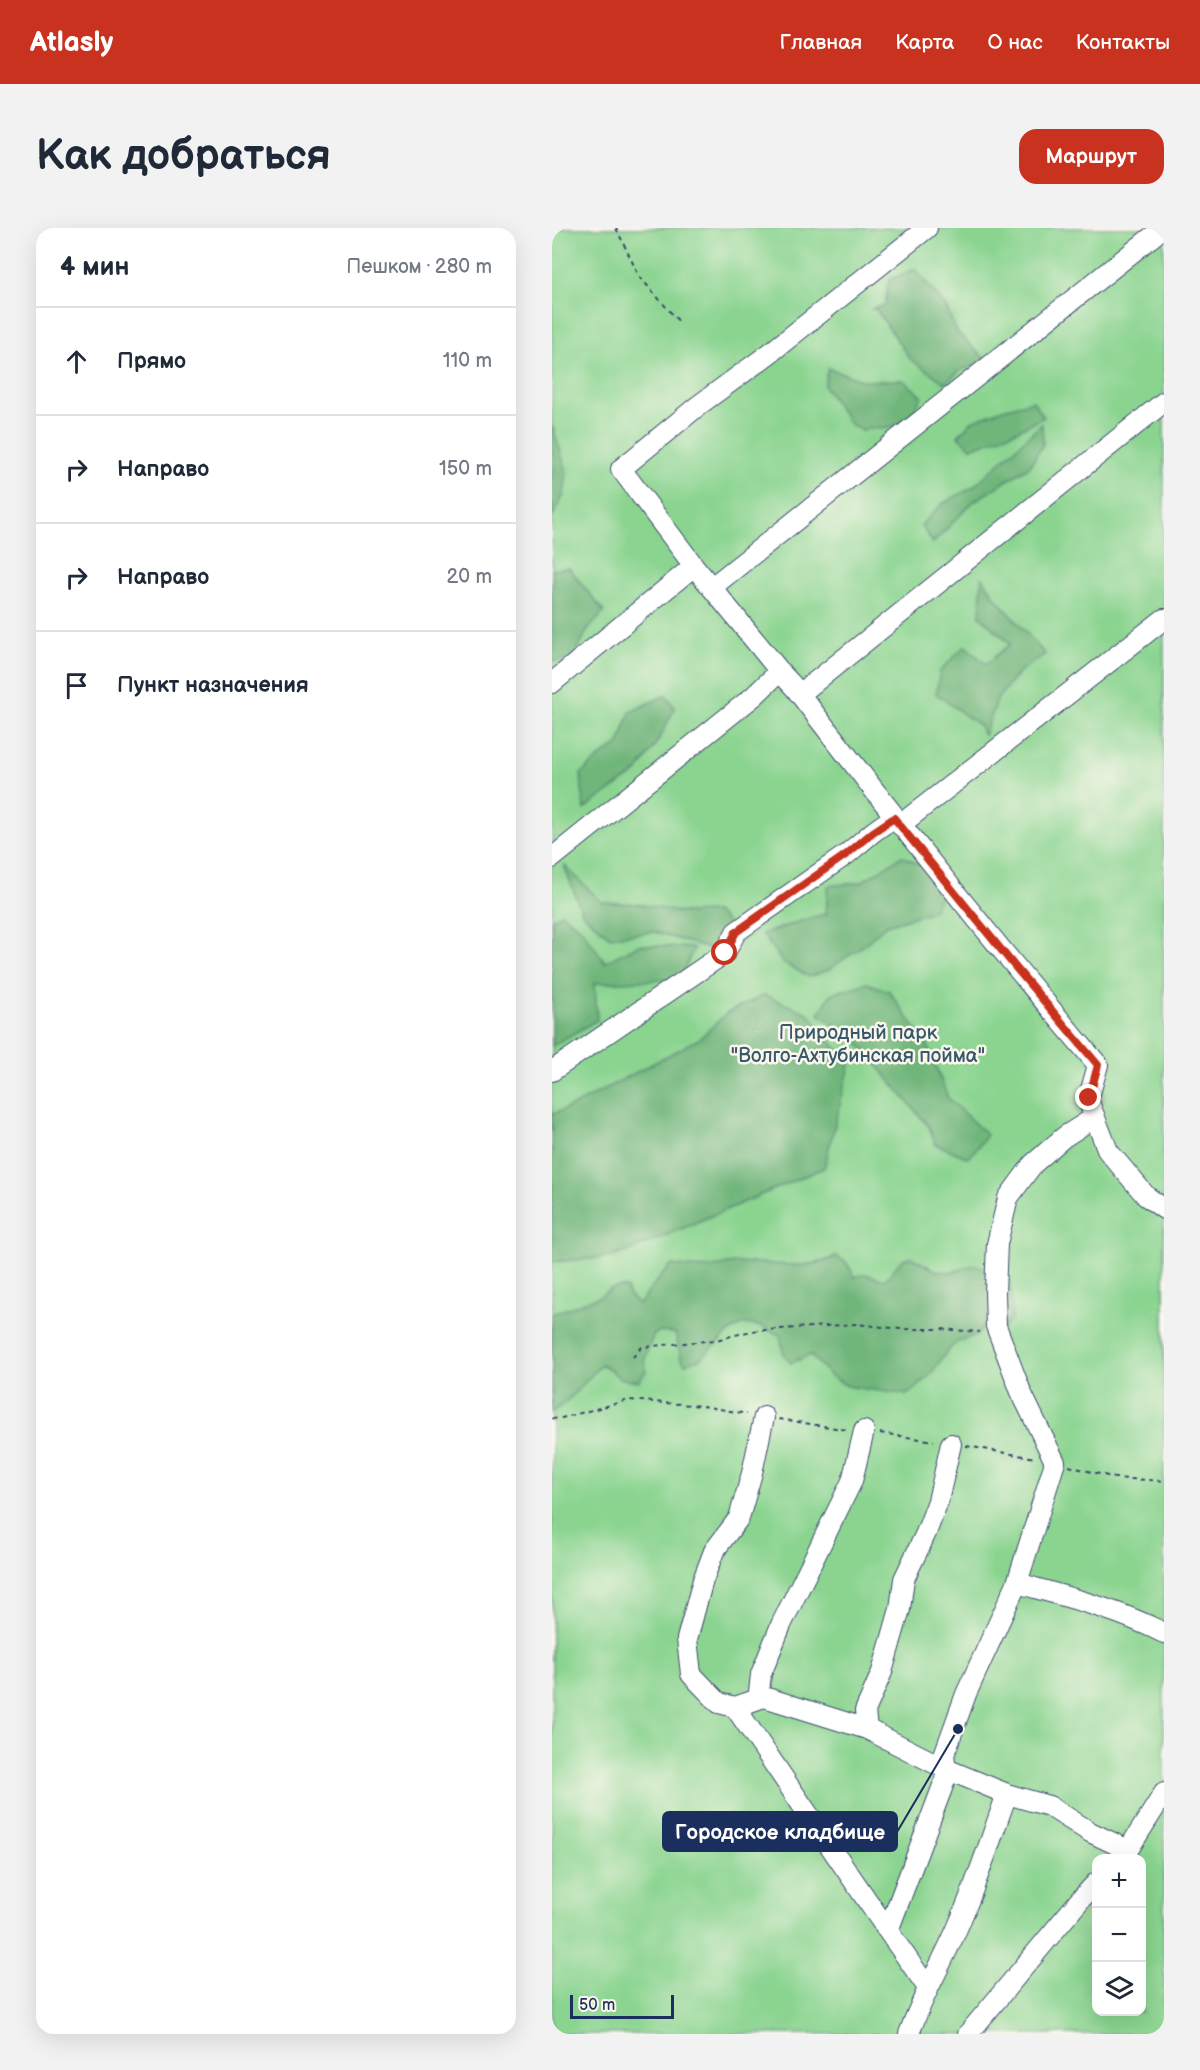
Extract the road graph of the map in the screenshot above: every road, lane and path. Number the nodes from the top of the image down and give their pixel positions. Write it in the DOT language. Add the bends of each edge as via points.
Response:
graph roads {
  1 [pos="616,228"];
  2 [pos="927,228"];
  3 [pos="1163,228"];
  4 [pos="680,323"];
  5 [pos="1164,402"];
  6 [pos="694,566"];
  7 [pos="712,587"];
  8 [pos="1164,619"];
  9 [pos="780,671"];
  10 [pos="552,683"];
  11 [pos="800,694"];
  12 [pos="897,821"];
  13 [pos="552,858"];
  14 [pos="552,1071"];
  15 [pos="1095,1117"];
  16 [pos="1164,1209"];
  17 [pos="998,1333"];
  18 [pos="633,1357"];
  19 [pos="764,1417"];
  20 [pos="864,1431"];
  21 [pos="951,1444"];
  22 [pos="1017,1583"];
  23 [pos="1164,1633"];
  24 [pos="764,1696"];
  25 [pos="735,1707"];
  26 [pos="867,1728"];
  27 [pos="946,1768"];
  28 [pos="1164,1793"];
  29 [pos="1007,1794"];
  30 [pos="1124,1854"];
  31 [pos="1092,1887"];
  32 [pos="888,1931"];
  33 [pos="928,1988"];
  34 [pos="909,2034"];
  35 [pos="968,2034"];
  1 -- 4 [label="path" via="639,276"];
  2 -- 6 [label="street" via="621,469"];
  3 -- 7 [label="street"];
  5 -- 11 [label="street"];
  6 -- 7 [label="street"];
  6 -- 10 [label="street"];
  7 -- 9 [label="street"];
  8 -- 12 [label="street"];
  9 -- 11 [label="street"];
  9 -- 13 [label="street"];
  11 -- 12 [label="street"];
  12 -- 14 [label="street" via="873,832 736,932 725,953"];
  12 -- 15 [label="street" via="1098,1065 1088,1100"];
  15 -- 16 [label="street" via="1108,1151 1146,1196"];
  15 -- 17 [label="street" via="1033,1164 1008,1198 997,1244"];
  17 -- 18 [label="path" via="856,1324 824,1326 751,1331 716,1340 642,1347"];
  17 -- 22 [label="street" via="1030,1413 1055,1462"];
  19 -- 25 [label="street" via="739,1518 714,1551 687,1638 691,1674 719,1703"];
  20 -- 24 [label="street" via="852,1481 761,1674 759,1692"];
  21 -- 26 [label="street" via="938,1501 904,1579 900,1609 882,1672 865,1711"];
  22 -- 23 [label="street" via="1100,1606"];
  22 -- 27 [label="street" via="966,1694 944,1755"];
  24 -- 25 [label="street"];
  24 -- 26 [label="street"];
  25 -- 32 [label="street"];
  26 -- 27 [label="street"];
  27 -- 29 [label="street"];
  27 -- 32 [label="street"];
  28 -- 30 [label="street"];
  29 -- 30 [label="street" via="1049,1806"];
  29 -- 33 [label="street" via="958,1928"];
  31 -- 35 [label="street"];
  32 -- 33 [label="street"];
  33 -- 34 [label="street"];
}
